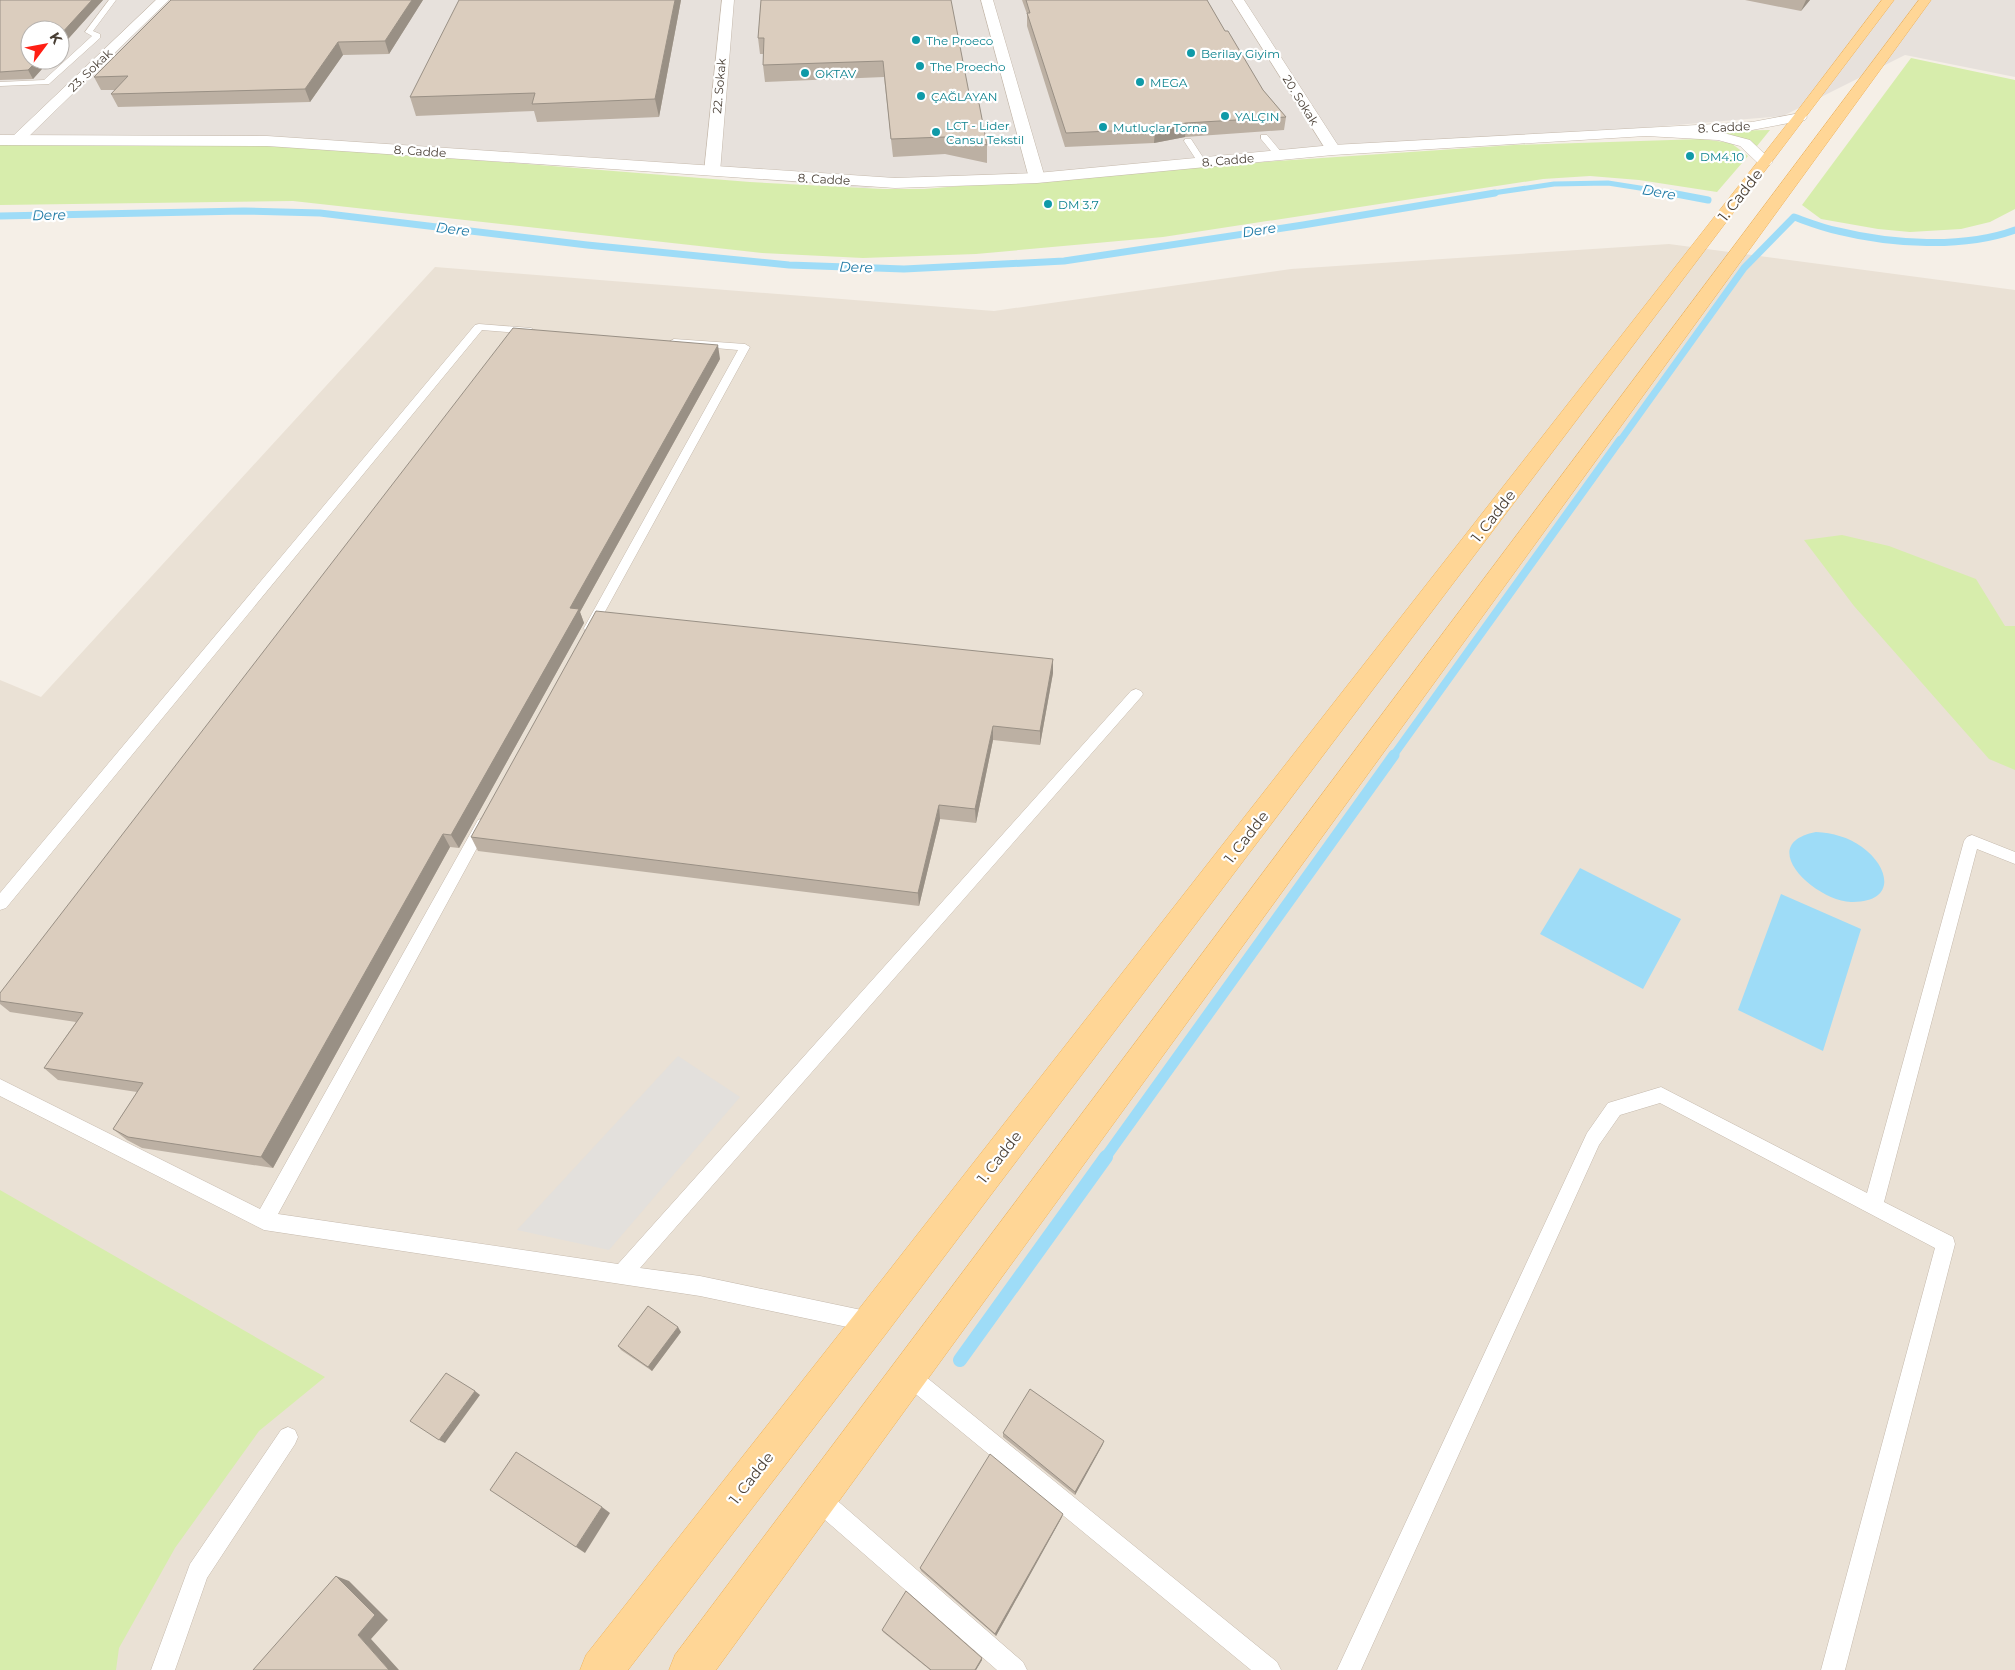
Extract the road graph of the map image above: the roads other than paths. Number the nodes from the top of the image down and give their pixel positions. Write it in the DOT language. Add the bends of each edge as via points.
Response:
graph roads {
  1 [pos="113,0"];
  2 [pos="163,0"];
  3 [pos="728,0"];
  4 [pos="987,0"];
  5 [pos="1238,0"];
  6 [pos="1888,0"];
  7 [pos="1925,0"];
  8 [pos="0,84"];
  9 [pos="1800,117"];
  10 [pos="1646,132"];
  11 [pos="1264,137"];
  12 [pos="0,140"];
  13 [pos="18,140"];
  14 [pos="1188,141"];
  15 [pos="1333,150"];
  16 [pos="1278,155"];
  17 [pos="1202,162"];
  18 [pos="1765,162"];
  19 [pos="712,172"];
  20 [pos="1037,178"];
  21 [pos="548,332"];
  22 [pos="656,340"];
  23 [pos="586,636"];
  24 [pos="1136,694"];
  25 [pos="490,810"];
  26 [pos="2015,858"];
  27 [pos="0,904"];
  28 [pos="0,1087"];
  29 [pos="1873,1206"];
  30 [pos="264,1221"];
  31 [pos="622,1274"];
  32 [pos="872,1322"];
  33 [pos="908,1375"];
  34 [pos="288,1438"];
  35 [pos="817,1498"];
  36 [pos="164,1669"];
  37 [pos="601,1670"];
  38 [pos="690,1670"];
  39 [pos="1015,1670"];
  40 [pos="1269,1670"];
  41 [pos="1349,1670"];
  42 [pos="1833,1670"];
  1 -- 8 [label="lane" via="89,32 96,36 46,82"];
  2 -- 13 [label="street, 23. Sokak"];
  3 -- 19 [label="street, 22. Sokak"];
  4 -- 20 [label="street"];
  5 -- 15 [label="street, 20. Sokak"];
  6 -- 9 [label="main road, 1. Cadde"];
  7 -- 33 [label="main road"];
  9 -- 10 [label="street, 8. Cadde" via="1752,126"];
  9 -- 18 [label="main road, 1. Cadde"];
  10 -- 15 [label="street, 8. Cadde"];
  10 -- 18 [label="street, 8. Cadde" via="1719,136 1745,143"];
  11 -- 16 [label="lane"];
  12 -- 13 [label="street, 8. Cadde"];
  13 -- 19 [label="street, 8. Cadde" via="267,140"];
  14 -- 17 [label="lane"];
  15 -- 16 [label="street, 8. Cadde"];
  16 -- 17 [label="street, 8. Cadde"];
  17 -- 20 [label="street, 8. Cadde"];
  18 -- 32 [label="main road, 1. Cadde"];
  19 -- 20 [label="street, 8. Cadde" via="895,183"];
  21 -- 27 [label="lane" via="478,327"];
  22 -- 23 [label="lane" via="745,348"];
  24 -- 31 [label="lane"];
  25 -- 30 [label="lane"];
  26 -- 29 [label="lane" via="1972,841"];
  28 -- 30 [label="lane"];
  29 -- 41 [label="lane" via="1661,1095 1614,1109 1593,1139"];
  29 -- 42 [label="lane" via="1946,1244"];
  30 -- 31 [label="lane"];
  31 -- 32 [label="lane" via="700,1286"];
  32 -- 37 [label="main road, 1. Cadde"];
  33 -- 35 [label="main road"];
  33 -- 40 [label="lane"];
  34 -- 36 [label="lane" via="198,1572"];
  35 -- 38 [label="main road"];
  35 -- 39 [label="lane"];
}
